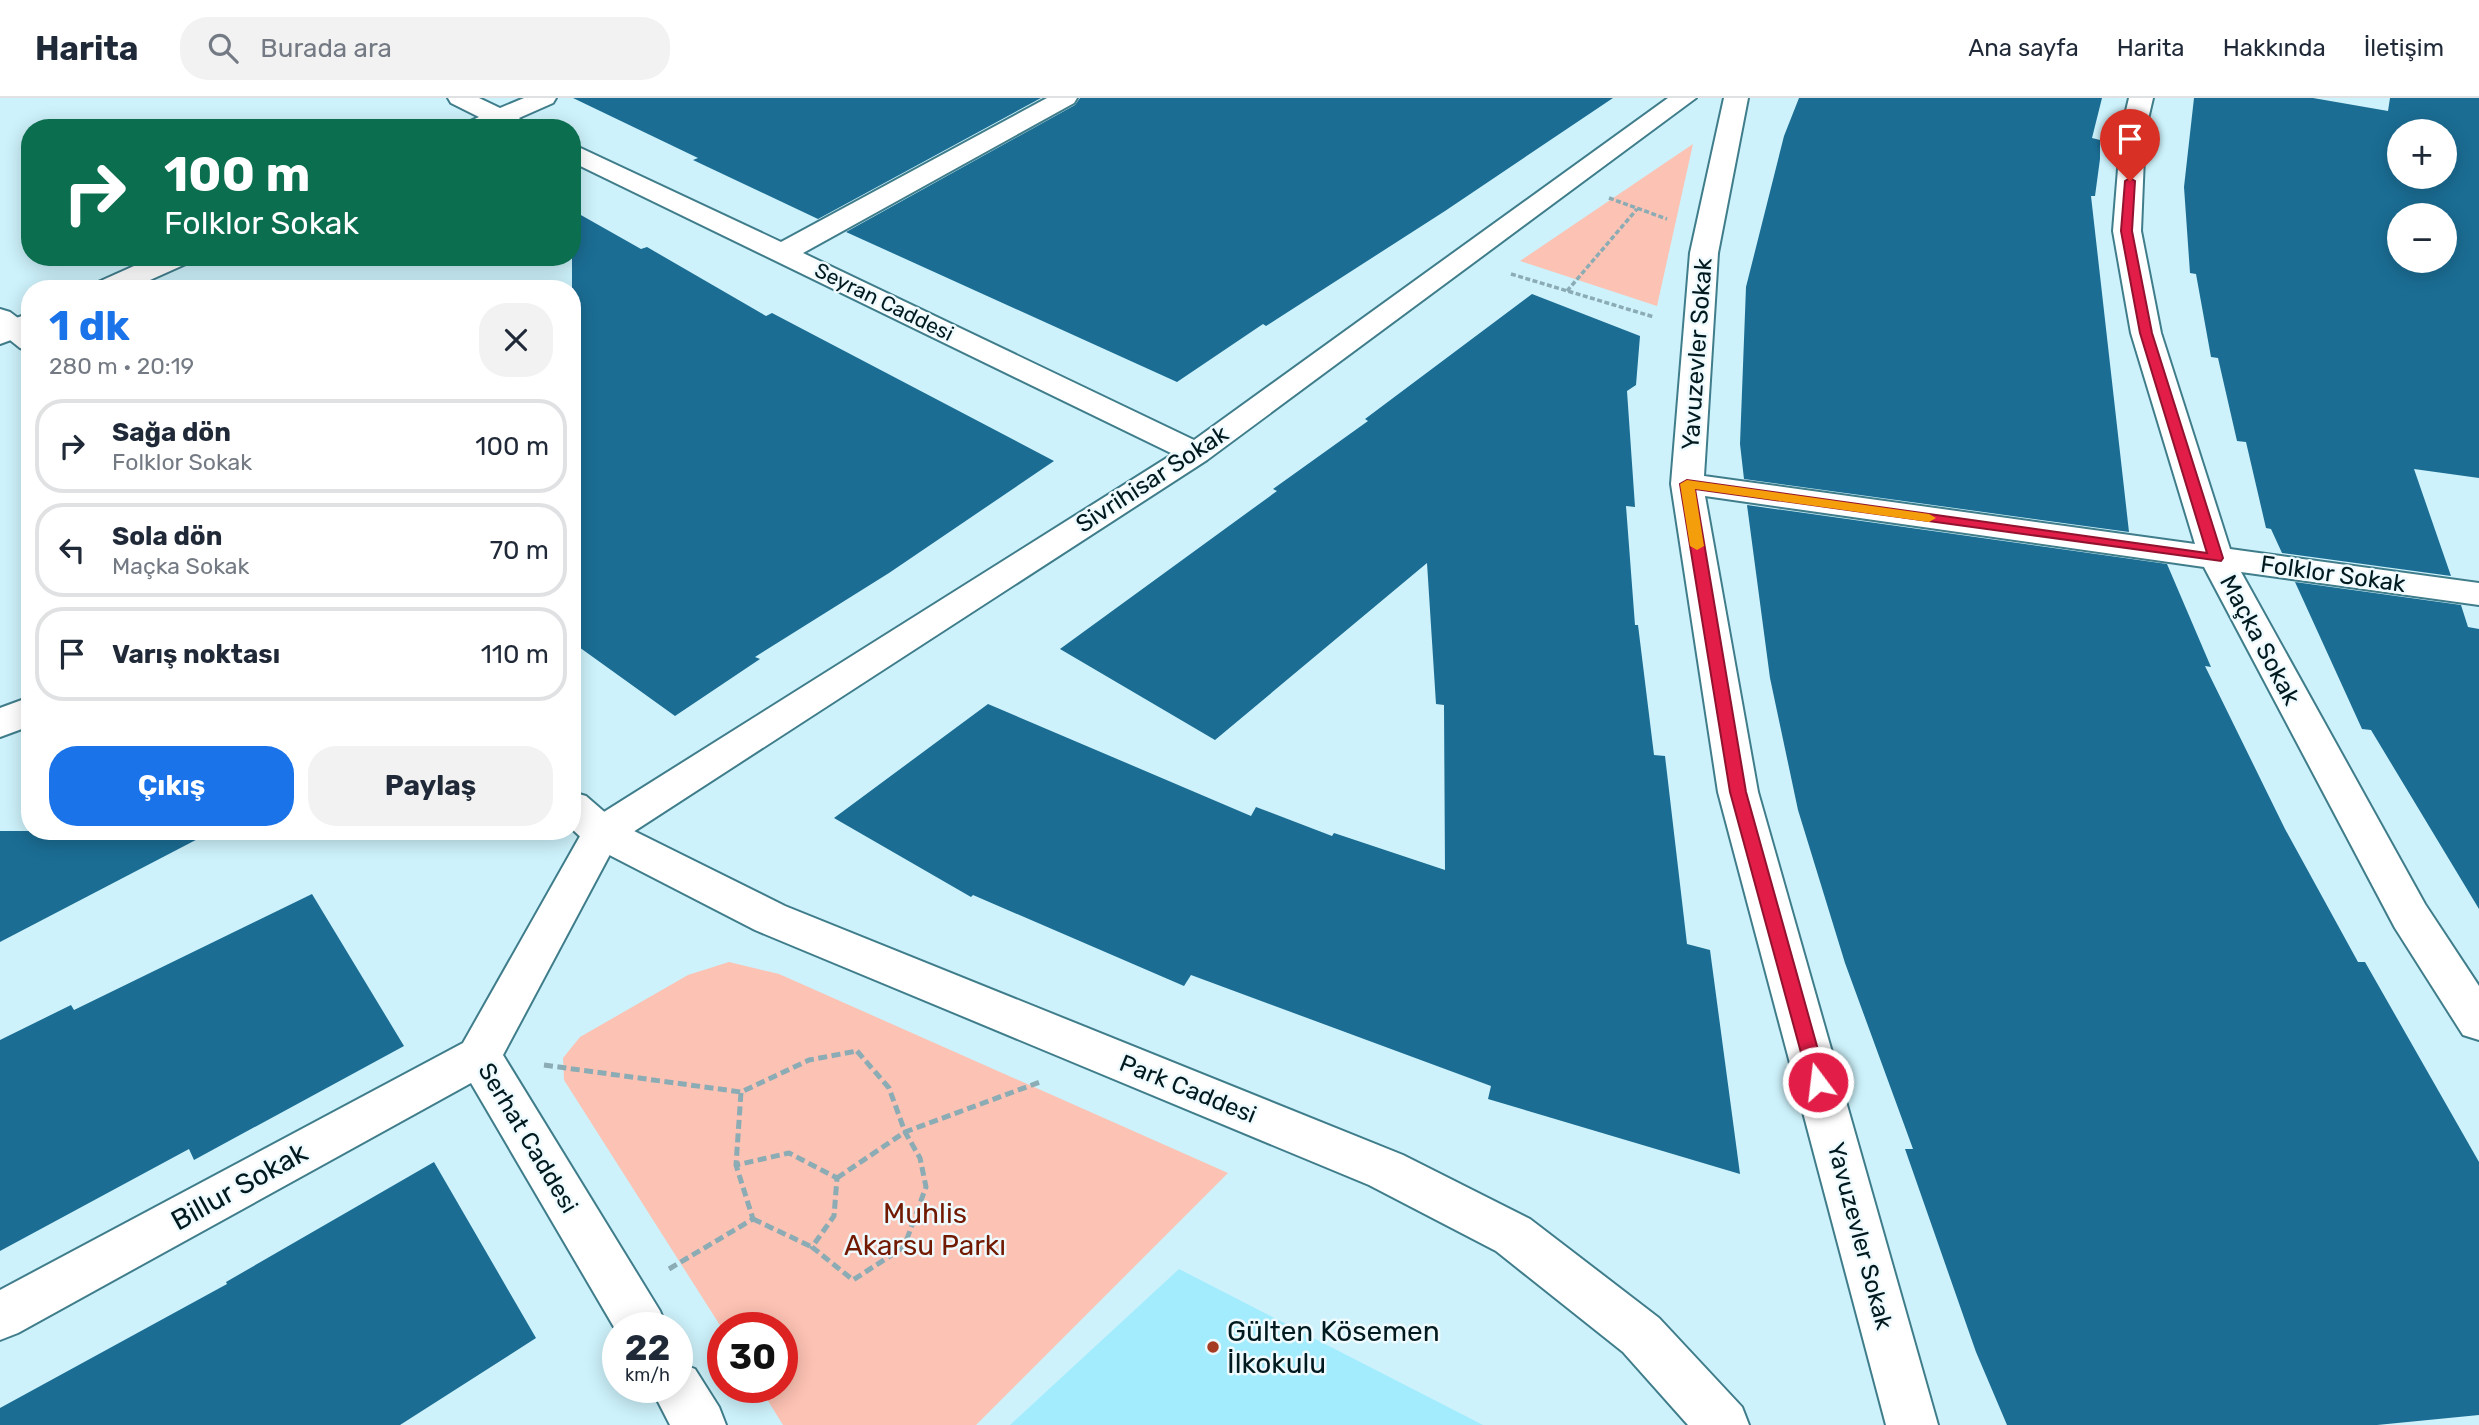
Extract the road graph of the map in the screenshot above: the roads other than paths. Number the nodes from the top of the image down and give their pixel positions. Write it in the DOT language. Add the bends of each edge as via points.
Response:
graph roads {
  1 [pos="460,98"];
  2 [pos="544,98"];
  3 [pos="1065,98"];
  4 [pos="1684,98"];
  5 [pos="1736,98"];
  6 [pos="2141,98"];
  7 [pos="502,119"];
  8 [pos="515,119"];
  9 [pos="581,156"];
  10 [pos="782,253"];
  11 [pos="158,266"];
  12 [pos="126,280"];
  13 [pos="1196,453"];
  14 [pos="1687,484"];
  15 [pos="2216,558"];
  16 [pos="2479,594"];
  17 [pos="21,714"];
  18 [pos="0,724"];
  19 [pos="587,819"];
  20 [pos="577,840"];
  21 [pos="2479,1022"];
  22 [pos="479,1056"];
  23 [pos="632,1312"];
  24 [pos="0,1316"];
  25 [pos="687,1403"];
  26 [pos="700,1425"];
  27 [pos="1723,1425"];
  28 [pos="1912,1425"];
  1 -- 7 [label="street"];
  2 -- 8 [label="street"];
  3 -- 10 [label="street"];
  4 -- 13 [label="street, Sivrihisar Sokak"];
  5 -- 14 [label="street, Yavuzevler Sokak" via="1704,253"];
  6 -- 15 [label="street, Maçka Sokak" via="2133,132 2127,231 2146,333"];
  9 -- 10 [label="street, Seyran Caddesi"];
  10 -- 13 [label="street, Seyran Caddesi"];
  11 -- 12 [label="street"];
  13 -- 19 [label="street, Sivrihisar Sokak"];
  14 -- 15 [label="street, Folklor Sokak"];
  14 -- 28 [label="street, Yavuzevler Sokak" via="1738,792"];
  15 -- 16 [label="street, Folklor Sokak"];
  15 -- 21 [label="street, Maçka Sokak" via="2410,916"];
  17 -- 18 [label="street"];
  19 -- 27 [label="street, Park Caddesi" via="770,918 1386,1170 1513,1235 1641,1335"];
  20 -- 22 [label="street, Serhat Caddesi"];
  22 -- 23 [label="street, Serhat Caddesi"];
  22 -- 24 [label="street, Billur Sokak"];
  25 -- 26 [label="street"];
}
